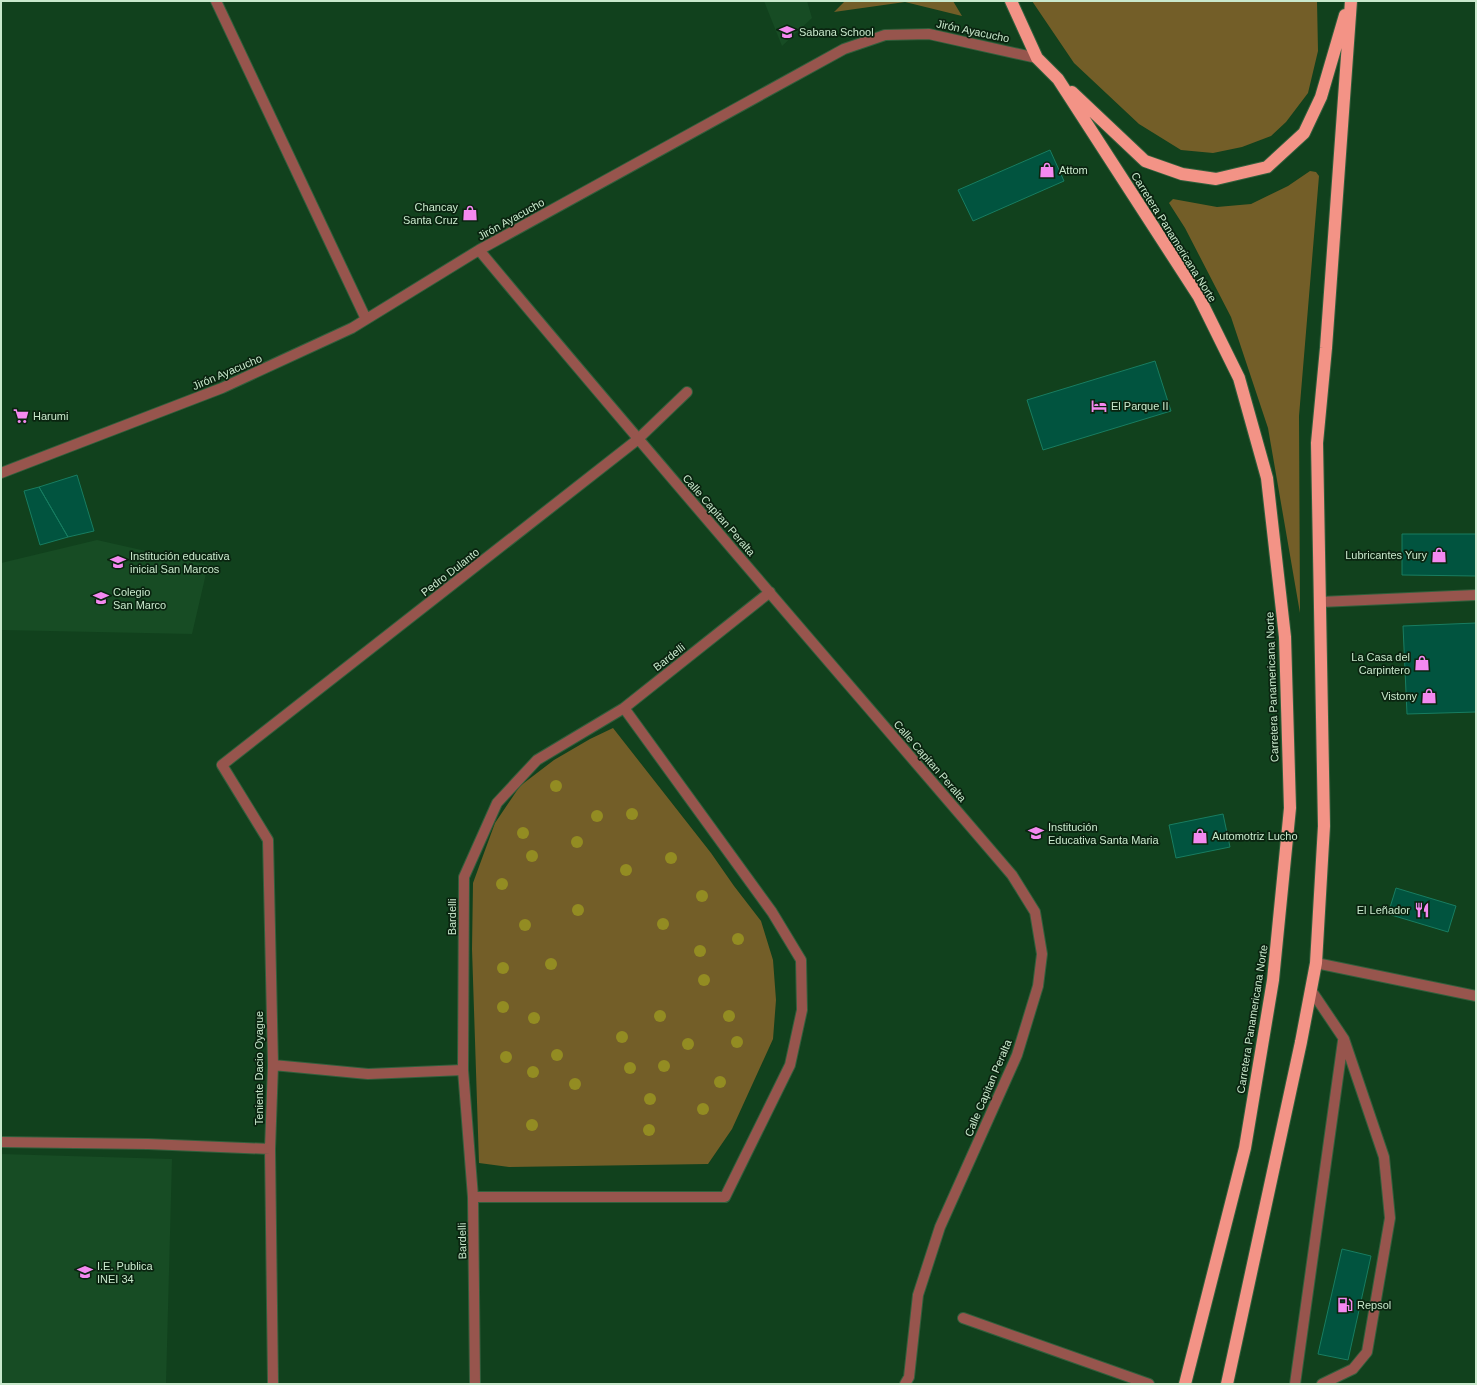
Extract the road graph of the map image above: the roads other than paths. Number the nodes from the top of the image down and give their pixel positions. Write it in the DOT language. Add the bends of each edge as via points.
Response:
graph roads {
  1 [pos="216,1"];
  2 [pos="1011,1"];
  3 [pos="1350,1"];
  4 [pos="1037,58"];
  5 [pos="1058,78"];
  6 [pos="479,250"];
  7 [pos="366,319"];
  8 [pos="687,392"];
  9 [pos="637,440"];
  10 [pos="1,472"];
  11 [pos="770,592"];
  12 [pos="1476,595"];
  13 [pos="1320,602"];
  14 [pos="624,708"];
  15 [pos="222,765"];
  16 [pos="1316,962"];
  17 [pos="1311,990"];
  18 [pos="1476,996"];
  19 [pos="1344,1039"];
  20 [pos="273,1065"];
  21 [pos="463,1070"];
  22 [pos="1,1142"];
  23 [pos="270,1149"];
  24 [pos="473,1198"];
  25 [pos="963,1318"];
  26 [pos="273,1384"];
  27 [pos="476,1384"];
  28 [pos="905,1384"];
  29 [pos="1149,1384"];
  30 [pos="1185,1384"];
  31 [pos="1227,1384"];
  32 [pos="1295,1384"];
  33 [pos="1322,1384"];
  1 -- 7 [label="street"];
  2 -- 4 [label="highway, Carretera Panamericana Norte"];
  3 -- 5 [label="highway" via="1321,98 1304,133 1267,167 1216,179 1182,174 1145,161"];
  3 -- 13 [label="highway" via="1317,443"];
  4 -- 5 [label="highway, Carretera Panamericana Norte"];
  4 -- 6 [label="street, Jirón Ayacucho" via="929,34 885,36 844,49"];
  5 -- 30 [label="highway, Carretera Panamericana Norte" via="1199,297 1238,378 1267,478 1285,637 1290,808 1273,980 1245,1148"];
  6 -- 7 [label="street, Jirón Ayacucho"];
  6 -- 9 [label="street, Calle Capitan Peralta"];
  7 -- 10 [label="street, Jirón Ayacucho" via="352,328 222,388"];
  8 -- 9 [label="street, Pedro Dulanto"];
  9 -- 11 [label="street, Calle Capitan Peralta"];
  9 -- 15 [label="street, Pedro Dulanto"];
  11 -- 14 [label="street, Bardelli"];
  11 -- 28 [label="street, Calle Capitan Peralta" via="1012,875 1035,912 1038,926 1042,954 1038,986 1017,1055 940,1227 918,1295 909,1376"];
  12 -- 13 [label="street"];
  13 -- 16 [label="highway" via="1324,826"];
  14 -- 21 [label="street, Bardelli" via="537,760 494,809 464,877"];
  14 -- 24 [label="street" via="772,912 801,960 802,1010 790,1065 725,1197"];
  15 -- 20 [label="street, Teniente Dacio Oyague" via="268,840"];
  16 -- 17 [label="highway"];
  16 -- 18 [label="street"];
  17 -- 19 [label="street"];
  17 -- 31 [label="highway"];
  19 -- 32 [label="street"];
  19 -- 33 [label="street" via="1384,1156 1390,1218 1367,1352 1353,1369"];
  20 -- 21 [label="street" via="368,1074"];
  20 -- 23 [label="street, Teniente Dacio Oyague"];
  21 -- 24 [label="street, Bardelli"];
  22 -- 23 [label="street"];
  23 -- 26 [label="street, Teniente Dacio Oyague"];
  24 -- 27 [label="street, Bardelli"];
  25 -- 29 [label="street"];
}
